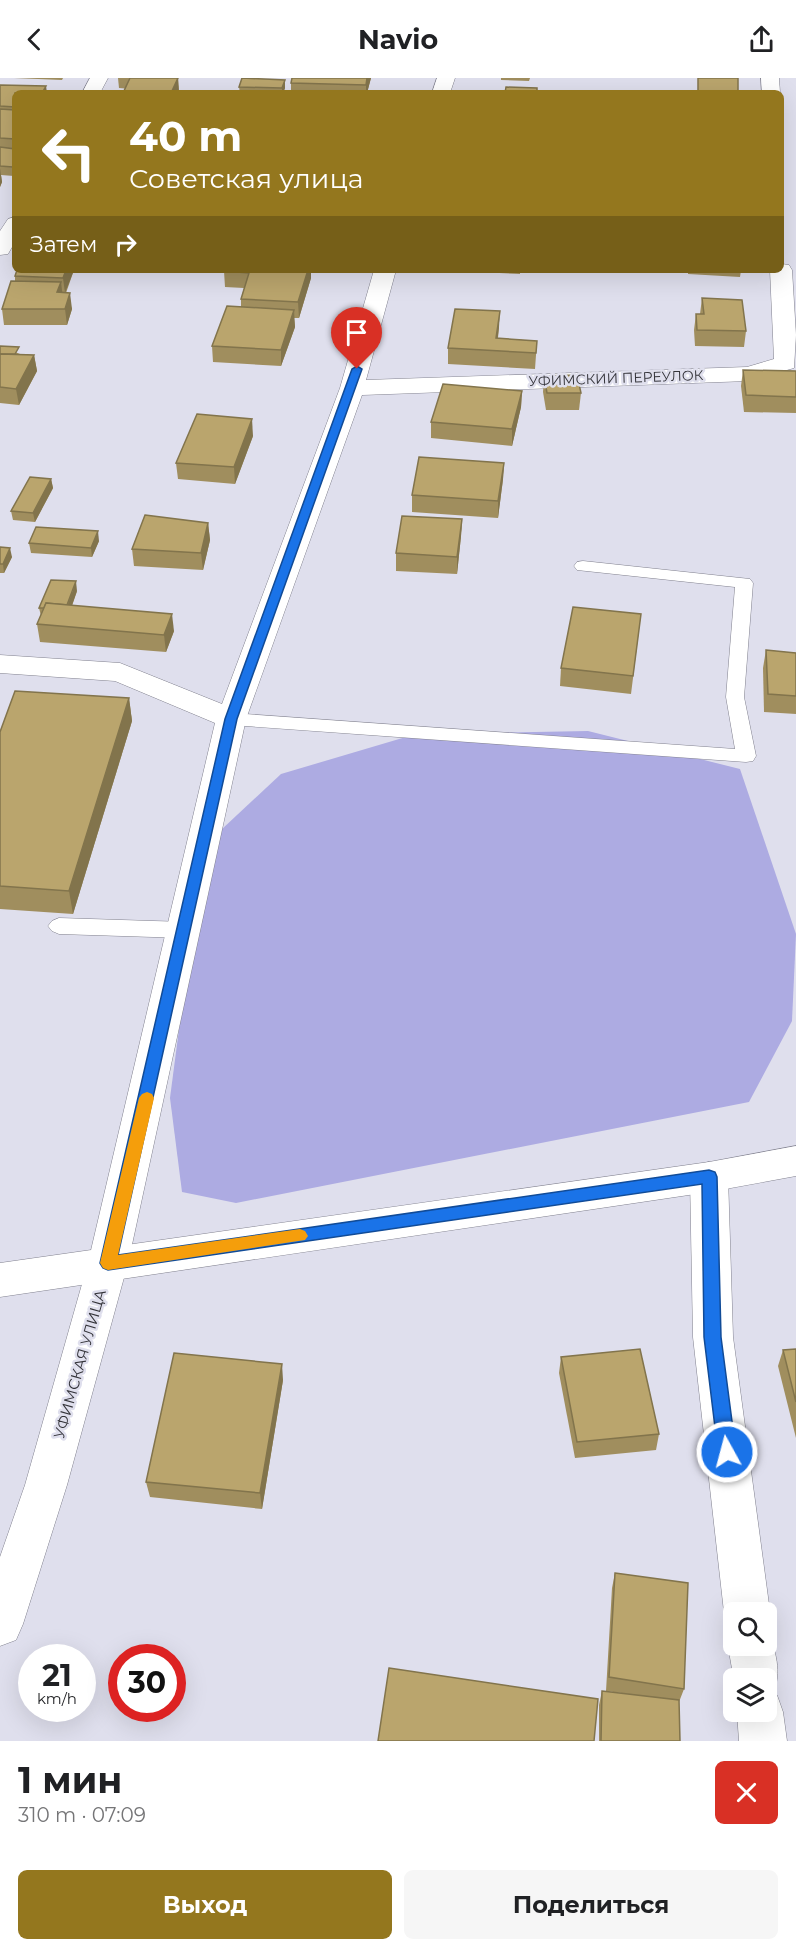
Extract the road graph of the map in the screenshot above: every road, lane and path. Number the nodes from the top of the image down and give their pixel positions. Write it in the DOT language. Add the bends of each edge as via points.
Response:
graph roads {
  1 [pos="12,228"];
  2 [pos="0,249"];
  3 [pos="384,273"];
  4 [pos="781,273"];
  5 [pos="352,388"];
  6 [pos="583,566"];
  7 [pos="0,664"];
  8 [pos="231,719"];
  9 [pos="59,926"];
  10 [pos="184,930"];
  11 [pos="796,1161"];
  12 [pos="709,1177"];
  13 [pos="108,1263"];
  14 [pos="0,1280"];
  15 [pos="746,1602"];
  16 [pos="0,1624"];
  17 [pos="761,1722"];
  18 [pos="763,1741"];
  1 -- 2 [label="street"];
  3 -- 5 [label="street, УФИМСКАЯ УЛИЦА"];
  4 -- 5 [label="street, УФИМСКИЙ ПЕРЕУЛОК" via="786,363 748,374"];
  5 -- 8 [label="street, УФИМСКАЯ УЛИЦА"];
  6 -- 8 [label="lane" via="744,583 735,697 746,756"];
  7 -- 8 [label="street" via="120,672"];
  8 -- 10 [label="street, УФИМСКАЯ УЛИЦА"];
  9 -- 10 [label="lane"];
  10 -- 13 [label="street, УФИМСКАЯ УЛИЦА"];
  11 -- 12 [label="street"];
  12 -- 13 [label="street"];
  12 -- 15 [label="street" via="713,1337"];
  13 -- 14 [label="street"];
  13 -- 16 [label="street, УФИМСКАЯ УЛИЦА" via="46,1485"];
  17 -- 18 [label="street"];
}
